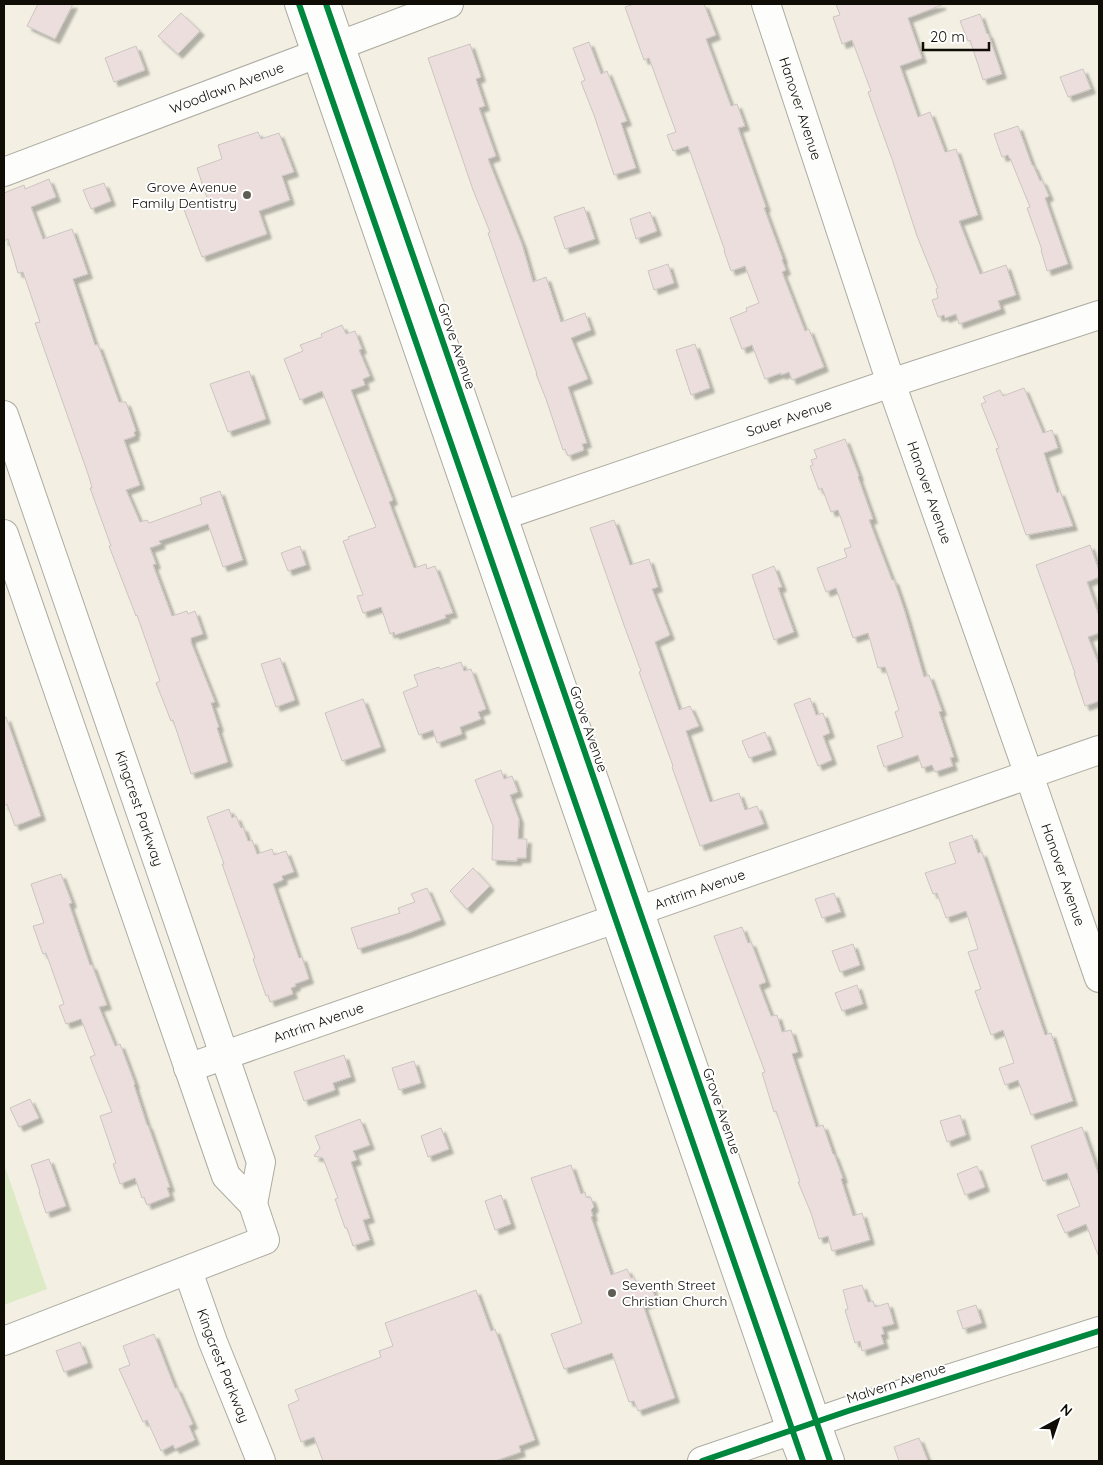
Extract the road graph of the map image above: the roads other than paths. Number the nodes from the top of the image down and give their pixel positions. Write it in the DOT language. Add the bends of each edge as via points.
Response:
graph roads {
  1 [pos="300,4"];
  2 [pos="326,4"];
  3 [pos="449,4"];
  4 [pos="766,4"];
  5 [pos="328,49"];
  6 [pos="4,172"];
  7 [pos="1099,315"];
  8 [pos="891,383"];
  9 [pos="4,415"];
  10 [pos="491,520"];
  11 [pos="4,534"];
  12 [pos="1099,750"];
  13 [pos="1029,775"];
  14 [pos="627,914"];
  15 [pos="1099,978"];
  16 [pos="224,1055"];
  17 [pos="188,1068"];
  18 [pos="253,1204"];
  19 [pos="188,1271"];
  20 [pos="1099,1331"];
  21 [pos="4,1341"];
  22 [pos="804,1426"];
  23 [pos="261,1461"];
  24 [pos="702,1461"];
  25 [pos="803,1461"];
  26 [pos="830,1461"];
  1 -- 5 [label="street, Grove Avenue"];
  2 -- 5 [label="street, Grove Avenue"];
  3 -- 5 [label="street, Woodlawn Avenue"];
  4 -- 8 [label="street, Hanover Avenue"];
  5 -- 6 [label="street, Woodlawn Avenue"];
  5 -- 10 [label="street, Grove Avenue"];
  7 -- 8 [label="street, Sauer Avenue"];
  8 -- 10 [label="street, Sauer Avenue"];
  8 -- 13 [label="street, Hanover Avenue"];
  9 -- 16 [label="street, Kingcrest Parkway"];
  10 -- 14 [label="street, Grove Avenue"];
  11 -- 17 [label="street, Kingcrest Parkway"];
  12 -- 13 [label="street, Antrim Avenue"];
  13 -- 14 [label="street, Antrim Avenue"];
  13 -- 15 [label="street, Hanover Avenue"];
  14 -- 16 [label="street, Antrim Avenue"];
  14 -- 22 [label="street, Grove Avenue"];
  16 -- 17 [label="street, Antrim Avenue"];
  16 -- 18 [label="street, Kingcrest Parkway" via="261,1162"];
  17 -- 18 [label="street, Kingcrest Parkway" via="226,1176"];
  18 -- 19 [label="street, Kingcrest Parkway" via="265,1240"];
  19 -- 21 [label="street"];
  19 -- 23 [label="street, Kingcrest Parkway"];
  20 -- 22 [label="street, Malvern Avenue"];
  22 -- 24 [label="street, Malvern Avenue"];
  22 -- 25 [label="street, Grove Avenue"];
  22 -- 26 [label="street, Grove Avenue"];
}
